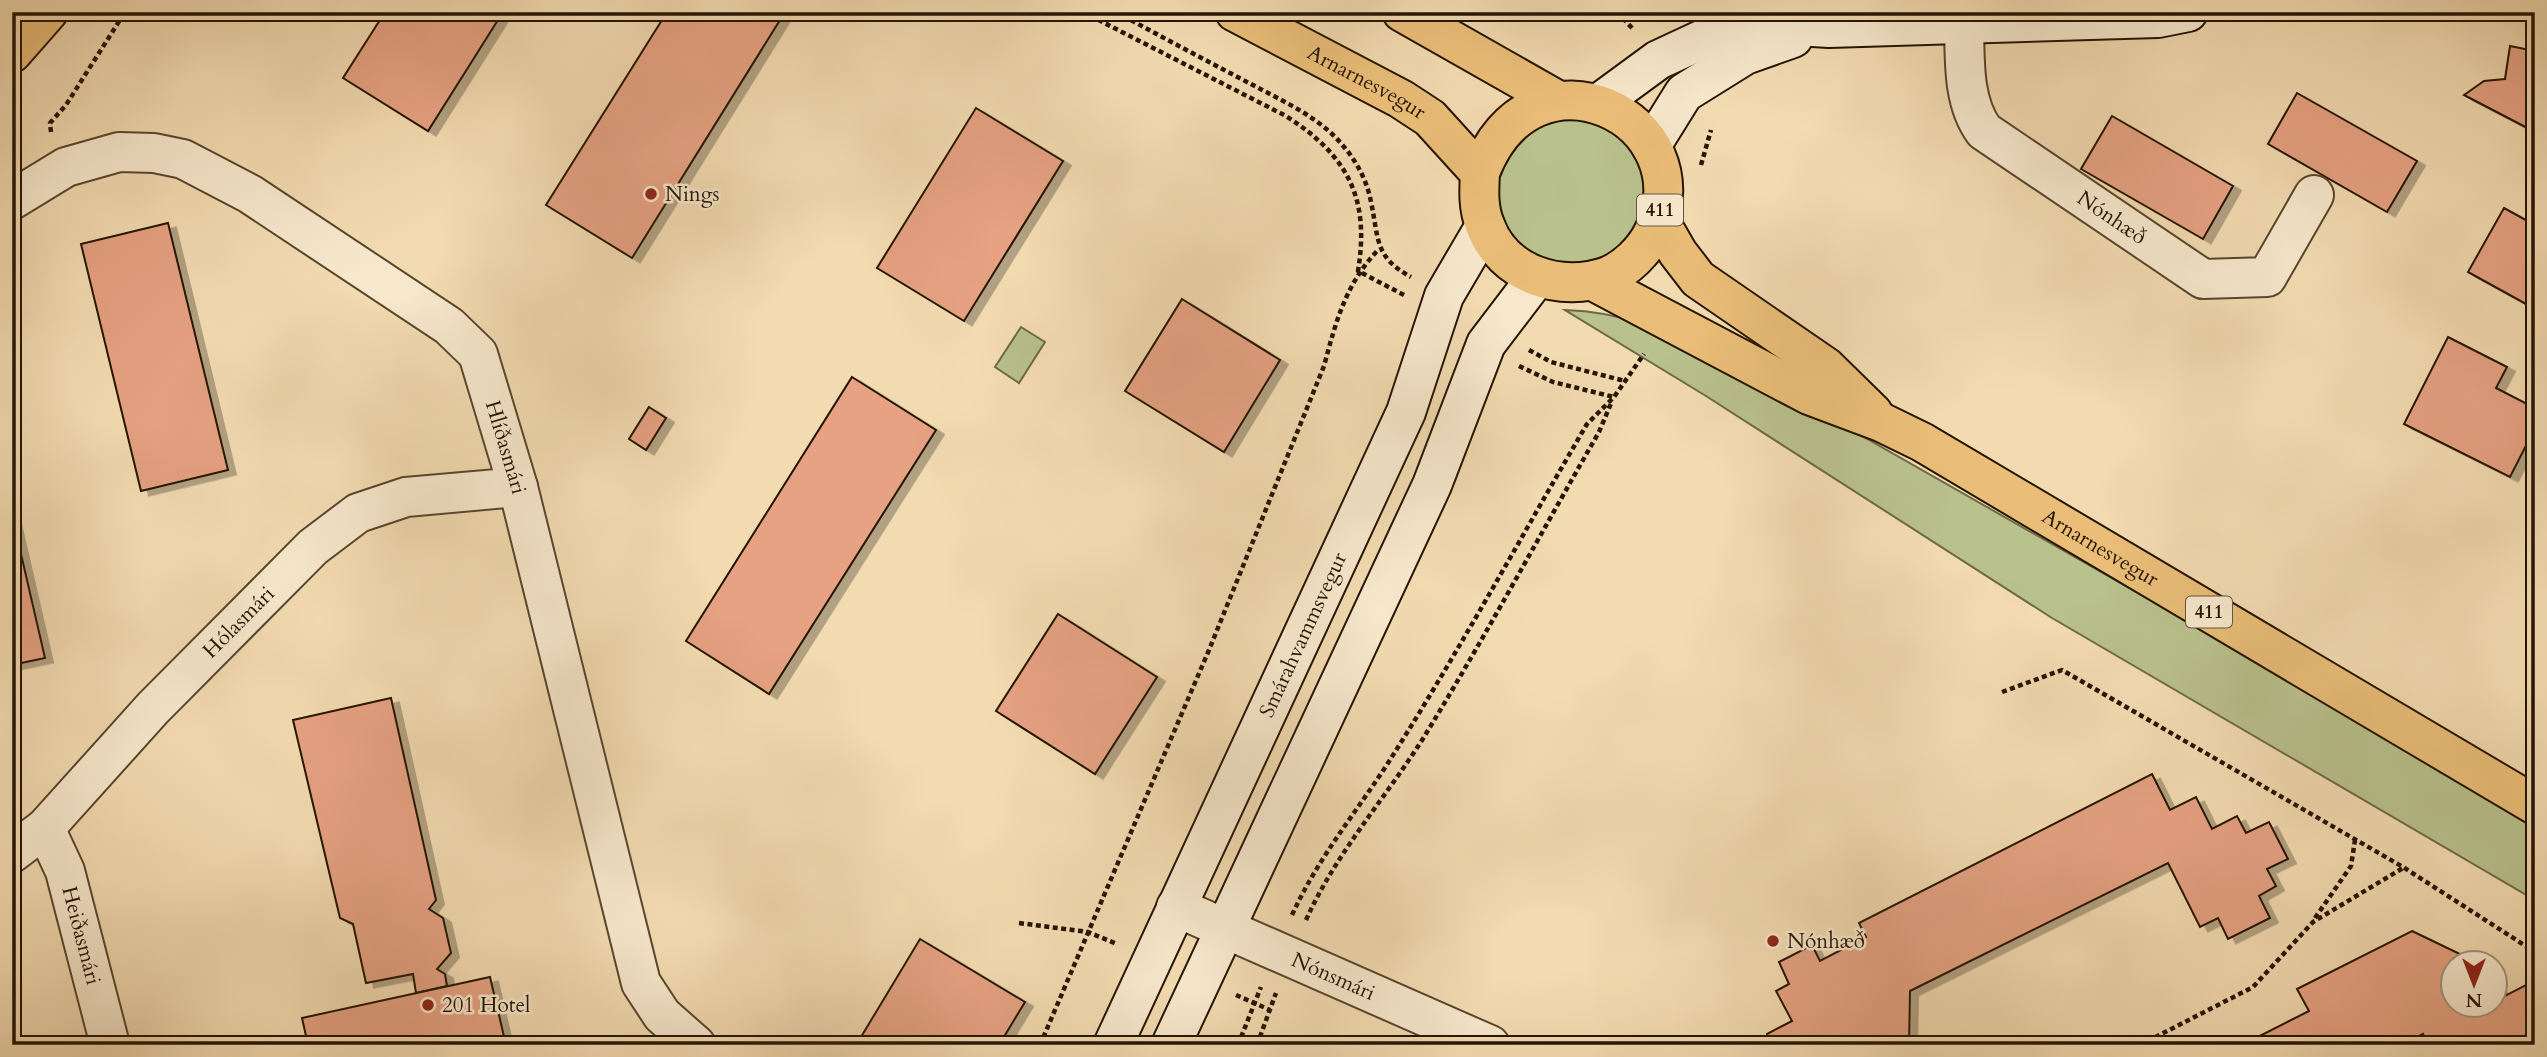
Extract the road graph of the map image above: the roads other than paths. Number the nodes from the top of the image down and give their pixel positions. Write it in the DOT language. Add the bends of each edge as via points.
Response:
graph roads {
  1 [pos="48,12"];
  2 [pos="1235,12"];
  3 [pos="1402,12"];
  4 [pos="2188,12"];
  5 [pos="2006,17"];
  6 [pos="1964,23"];
  7 [pos="1829,28"];
  8 [pos="12,53"];
  9 [pos="1558,100"];
  10 [pos="1598,104"];
  11 [pos="1651,146"];
  12 [pos="1480,173"];
  13 [pos="2314,195"];
  14 [pos="12,200"];
  15 [pos="1659,220"];
  16 [pos="1485,226"];
  17 [pos="1537,277"];
  18 [pos="1593,281"];
  19 [pos="1881,422"];
  20 [pos="518,487"];
  21 [pos="2535,805"];
  22 [pos="45,828"];
  23 [pos="12,853"];
  24 [pos="1176,907"];
  25 [pos="1223,928"];
  26 [pos="110,1045"];
  27 [pos="696,1045"];
  28 [pos="1113,1045"];
  29 [pos="1171,1045"];
  30 [pos="1490,1045"];
  1 -- 8 [label="main road"];
  2 -- 12 [label="main road, Arnarnesvegur" via="1430,118"];
  3 -- 9 [label="main road, Arnarnesvegur / 411"];
  4 -- 5 [label="street" via="2158,18"];
  5 -- 6 [label="street"];
  6 -- 7 [label="street"];
  6 -- 13 [label="street, Nónhæð" via="1972,110 1984,131 2203,279 2267,276"];
  7 -- 10 [label="street" via="1763,24 1701,40 1658,60"];
  7 -- 11 [label="street" via="1745,55 1710,74 1684,93"];
  9 -- 10 [label="main road, Arnarnesvegur / 411"];
  9 -- 12 [label="main road, Arnarnesvegur / 411" via="1531,108 1508,125 1490,146"];
  10 -- 11 [label="main road, Arnarnesvegur / 411" via="1619,112"];
  11 -- 15 [label="main road, Arnarnesvegur / 411" via="1662,182"];
  12 -- 16 [label="main road, Arnarnesvegur / 411" via="1479,200"];
  14 -- 20 [label="street, Hlíðasmári" via="66,167 118,152 183,159 250,194 449,326 478,354"];
  15 -- 18 [label="main road, Arnarnesvegur / 411" via="1633,260"];
  15 -- 19 [label="main road, Arnarnesvegur / 411" via="1698,279 1826,368"];
  16 -- 17 [label="main road, Arnarnesvegur / 411" via="1515,265"];
  16 -- 24 [label="street, Smárahvammsvegur" via="1444,296 1406,412"];
  17 -- 18 [label="main road, Arnarnesvegur / 411" via="1565,283"];
  17 -- 25 [label="street" via="1486,344 1432,485"];
  18 -- 19 [label="main road, Arnarnesvegur / 411" via="1809,395"];
  19 -- 21 [label="main road, Arnarnesvegur / 411"];
  20 -- 22 [label="street, Hólasmári" via="406,497 358,513 313,547 153,708"];
  20 -- 27 [label="street, Hlíðasmári" via="641,983 662,1014"];
  22 -- 23 [label="street, Hólasmári"];
  22 -- 26 [label="street, Heiðasmári" via="65,871"];
  24 -- 25 [label="street, Nónsmári"];
  24 -- 28 [label="street, Smárahvammsvegur"];
  25 -- 29 [label="street"];
  25 -- 30 [label="street, Nónsmári"];
}
